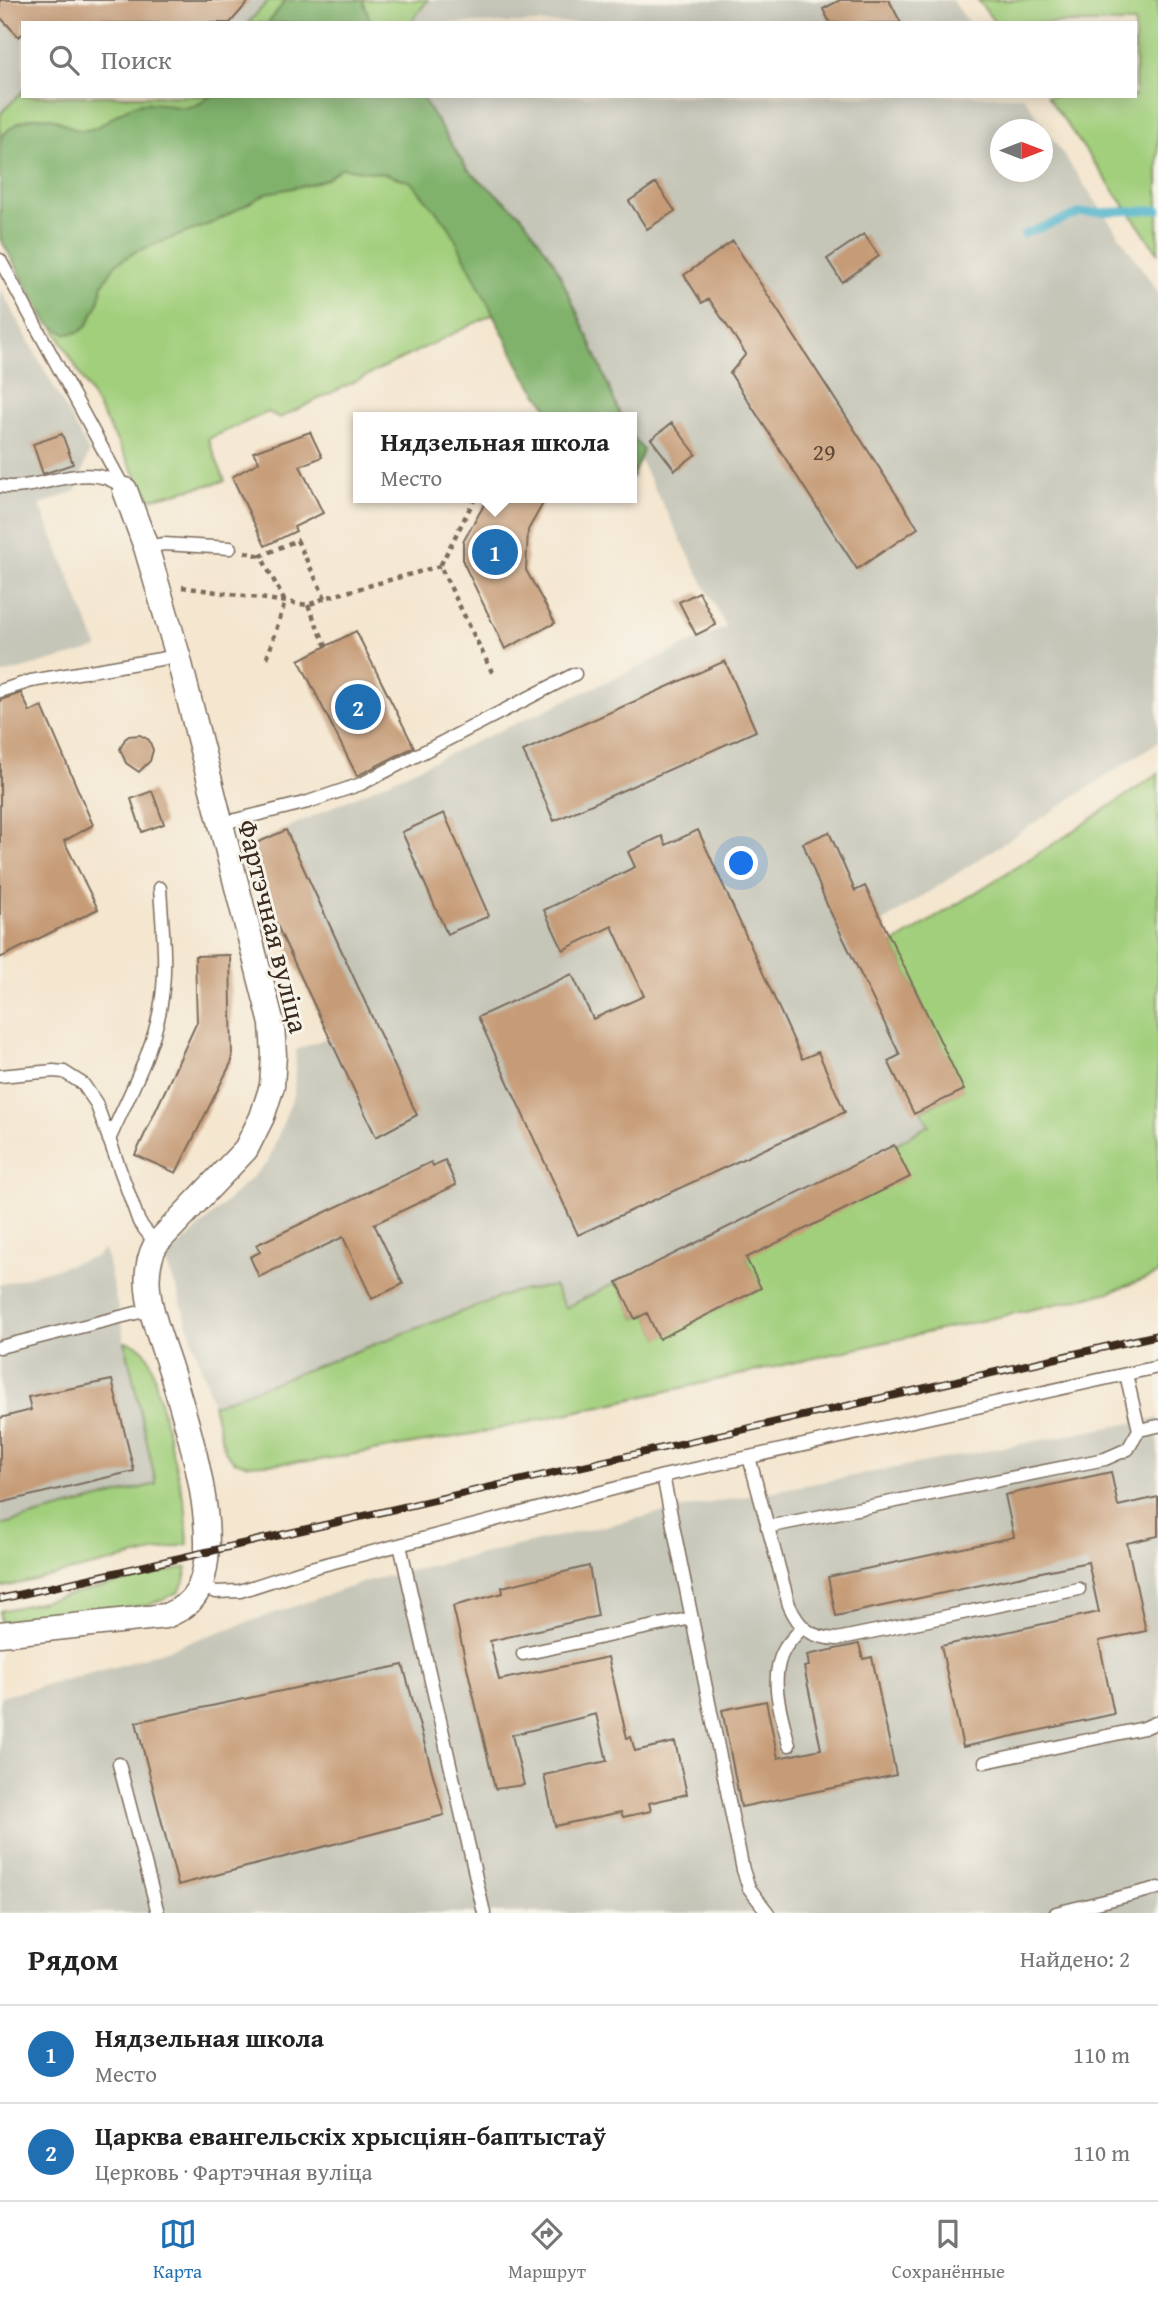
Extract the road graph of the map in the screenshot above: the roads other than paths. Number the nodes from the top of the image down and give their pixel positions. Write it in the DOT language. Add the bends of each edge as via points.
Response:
graph roads {
  1 [pos="0,260"];
  2 [pos="0,486"];
  3 [pos="125,489"];
  4 [pos="146,547"];
  5 [pos="230,548"];
  6 [pos="178,656"];
  7 [pos="575,674"];
  8 [pos="0,691"];
  9 [pos="219,824"];
  10 [pos="160,888"];
  11 [pos="0,1076"];
  12 [pos="108,1139"];
  13 [pos="156,1244"];
  14 [pos="152,1308"];
  15 [pos="0,1348"];
  16 [pos="1158,1367"];
  17 [pos="1126,1374"];
  18 [pos="1158,1426"];
  19 [pos="1139,1430"];
  20 [pos="748,1457"];
  21 [pos="663,1476"];
  22 [pos="767,1527"];
  23 [pos="400,1545"];
  24 [pos="199,1587"];
  25 [pos="1079,1589"];
  26 [pos="692,1618"];
  27 [pos="802,1628"];
  28 [pos="0,1634"];
  29 [pos="523,1654"];
  30 [pos="1158,1722"];
  31 [pos="789,1745"];
  32 [pos="985,1762"];
  33 [pos="119,1764"];
  34 [pos="1158,1888"];
  35 [pos="760,1910"];
  36 [pos="158,1913"];
  37 [pos="484,1913"];
  38 [pos="1056,1913"];
  1 -- 3 [label="lane"];
  2 -- 3 [label="lane" via="94,476"];
  3 -- 4 [label="street, Фартэчная вуліца"];
  4 -- 5 [label="lane"];
  4 -- 6 [label="street, Фартэчная вуліца"];
  6 -- 8 [label="lane" via="31,681"];
  6 -- 9 [label="street, Фартэчная вуліца"];
  7 -- 9 [label="lane" via="361,784"];
  9 -- 13 [label="street, Фартэчная вуліца" via="272,1024 272,1086 246,1149"];
  10 -- 12 [label="lane" via="164,973 158,1021"];
  11 -- 12 [label="lane" via="53,1071 75,1077 90,1091"];
  12 -- 13 [label="lane" via="139,1222"];
  13 -- 14 [label="street, Фартэчная вуліца" via="146,1272"];
  14 -- 15 [label="lane"];
  14 -- 24 [label="street, Фартэчная вуліца" via="205,1508 207,1552"];
  16 -- 17 [label="lane"];
  17 -- 19 [label="lane"];
  17 -- 20 [label="lane"];
  18 -- 19 [label="lane"];
  19 -- 22 [label="lane" via="1128,1449 1105,1459"];
  20 -- 21 [label="lane"];
  20 -- 22 [label="lane"];
  21 -- 23 [label="lane"];
  21 -- 26 [label="lane"];
  22 -- 27 [label="lane" via="789,1605"];
  23 -- 24 [label="lane" via="240,1591"];
  23 -- 37 [label="lane"];
  24 -- 28 [label="street" via="193,1599 166,1616"];
  25 -- 27 [label="lane" via="837,1639 811,1635"];
  26 -- 29 [label="lane"];
  26 -- 35 [label="lane" via="743,1870"];
  27 -- 31 [label="lane" via="783,1651 777,1678"];
  30 -- 32 [label="lane"];
  33 -- 36 [label="lane"];
  34 -- 38 [label="lane"];
}
